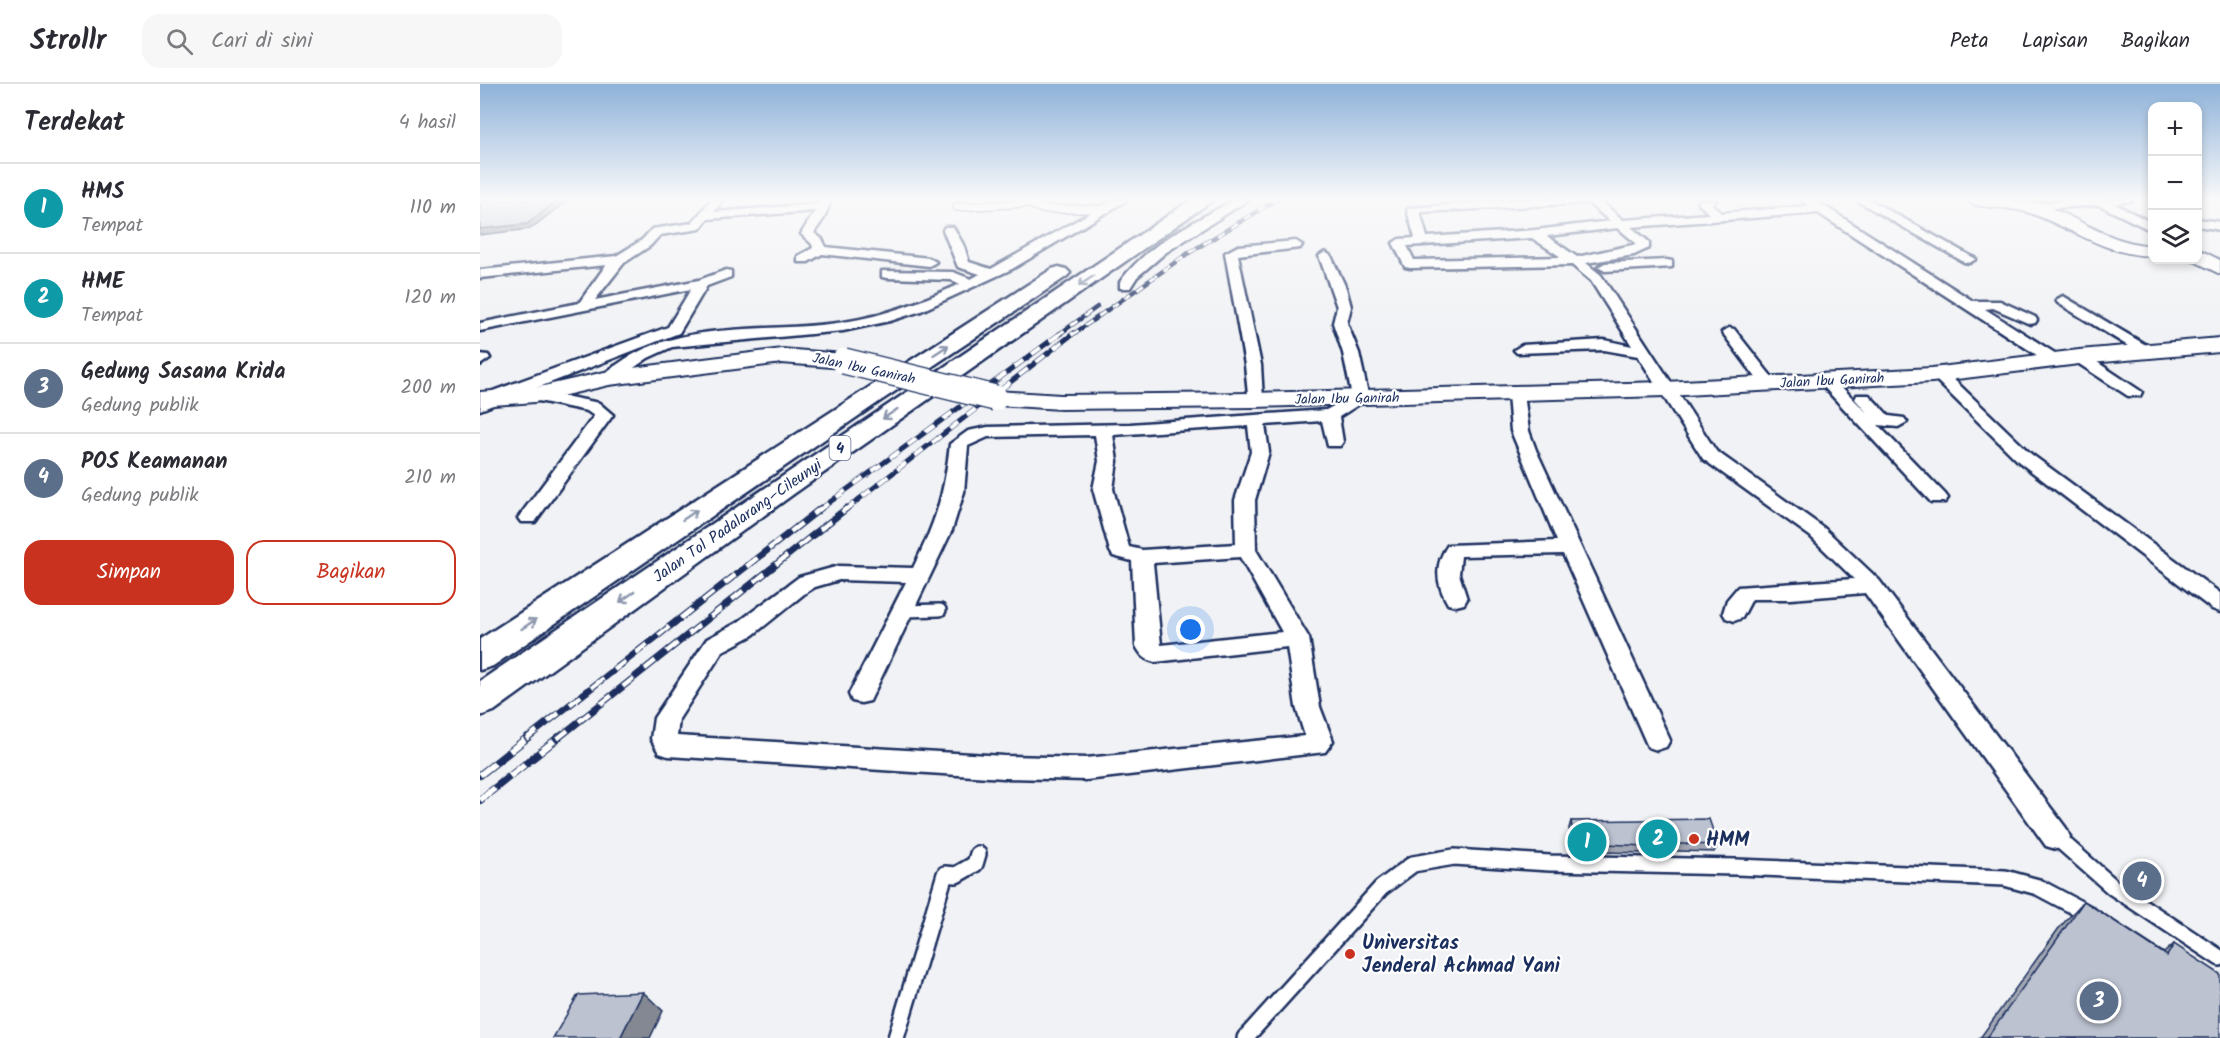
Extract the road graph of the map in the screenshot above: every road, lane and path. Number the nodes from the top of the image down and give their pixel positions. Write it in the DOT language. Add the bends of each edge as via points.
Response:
graph roads {
  1 [pos="644,245"];
  2 [pos="819,245"];
  3 [pos="957,245"];
  4 [pos="1042,245"];
  5 [pos="1105,245"];
  6 [pos="1139,245"];
  7 [pos="1171,245"];
  8 [pos="1296,245"];
  9 [pos="1400,245"];
  10 [pos="1551,245"];
  11 [pos="1643,245"];
  12 [pos="1875,245"];
  13 [pos="1942,245"];
  14 [pos="2109,245"];
  15 [pos="820,250"];
  16 [pos="2148,250"];
  17 [pos="1325,256"];
  18 [pos="2202,257"];
  19 [pos="1969,259"];
  20 [pos="619,260"];
  21 [pos="803,260"];
  22 [pos="929,262"];
  23 [pos="1581,264"];
  24 [pos="1667,264"];
  25 [pos="480,266"];
  26 [pos="2220,268"];
  27 [pos="991,272"];
  28 [pos="726,274"];
  29 [pos="887,274"];
  30 [pos="702,283"];
  31 [pos="970,283"];
  32 [pos="1125,285"];
  33 [pos="2063,300"];
  34 [pos="1970,305"];
  35 [pos="584,306"];
  36 [pos="2030,320"];
  37 [pos="480,327"];
  38 [pos="674,330"];
  39 [pos="783,332"];
  40 [pos="1729,332"];
  41 [pos="2217,347"];
  42 [pos="1522,350"];
  43 [pos="2146,351"];
  44 [pos="1640,352"];
  45 [pos="2079,357"];
  46 [pos="2055,360"];
  47 [pos="1939,374"];
  48 [pos="609,378"];
  49 [pos="1837,381"];
  50 [pos="1769,384"];
  51 [pos="1665,389"];
  52 [pos="530,390"];
  53 [pos="2134,392"];
  54 [pos="1516,394"];
  55 [pos="482,397"];
  56 [pos="1361,398"];
  57 [pos="1256,410"];
  58 [pos="1330,415"];
  59 [pos="1898,422"];
  60 [pos="1103,430"];
  61 [pos="1334,442"];
  62 [pos="1938,498"];
  63 [pos="528,518"];
  64 [pos="1571,547"];
  65 [pos="1246,550"];
  66 [pos="1142,557"];
  67 [pos="920,575"];
  68 [pos="1870,585"];
  69 [pos="1456,599"];
  70 [pos="2220,604"];
  71 [pos="940,610"];
  72 [pos="904,611"];
  73 [pos="1734,613"];
  74 [pos="1297,638"];
  75 [pos="480,657"];
  76 [pos="861,694"];
  77 [pos="480,701"];
  78 [pos="1657,740"];
  79 [pos="2056,837"];
  80 [pos="978,854"];
  81 [pos="2102,923"];
  82 [pos="2220,958"];
  83 [pos="896,1038"];
  84 [pos="1245,1038"];
  1 -- 20 [label="street"];
  2 -- 15 [label="street"];
  3 -- 27 [label="street" via="964,265"];
  4 -- 27 [label="street"];
  75 -- 5 [label="highway, Jalan Tol Padalarang–Cileunyi / 4, one-way" via="870,396"];
  6 -- 77 [label="highway, Jalan Tol Padalarang–Cileunyi / 4, one-way"];
  7 -- 32 [label="street" via="1130,275"];
  8 -- 57 [label="street" via="1231,253 1253,365"];
  9 -- 23 [label="street" via="1408,263"];
  10 -- 23 [label="street"];
  11 -- 23 [label="street" via="1645,247"];
  12 -- 34 [label="street"];
  13 -- 19 [label="street"];
  14 -- 16 [label="main road"];
  15 -- 21 [label="street"];
  15 -- 22 [label="street"];
  17 -- 56 [label="street" via="1339,288 1344,308 1340,323"];
  18 -- 26 [label="main road"];
  20 -- 25 [label="street"];
  20 -- 35 [label="street" via="606,272"];
  23 -- 24 [label="street"];
  23 -- 44 [label="street" via="1596,278"];
  27 -- 31 [label="street"];
  28 -- 30 [label="street"];
  29 -- 31 [label="street" via="953,276"];
  30 -- 35 [label="street"];
  30 -- 38 [label="street"];
  31 -- 39 [label="street" via="884,319"];
  33 -- 43 [label="street"];
  34 -- 36 [label="street" via="1995,304"];
  34 -- 46 [label="street"];
  35 -- 37 [label="street"];
  38 -- 39 [label="street" via="777,319 783,320"];
  38 -- 52 [label="street"];
  39 -- 48 [label="street" via="672,343 634,359"];
  40 -- 50 [label="street"];
  41 -- 43 [label="main road, Jalan Ibu Ganirah"];
  42 -- 44 [label="street" via="1604,345"];
  43 -- 45 [label="main road, Jalan Ibu Ganirah"];
  44 -- 51 [label="street"];
  45 -- 46 [label="main road, Jalan Ibu Ganirah"];
  45 -- 53 [label="street"];
  46 -- 47 [label="main road, Jalan Ibu Ganirah"];
  47 -- 49 [label="main road, Jalan Ibu Ganirah"];
  47 -- 70 [label="street" via="2025,458"];
  48 -- 52 [label="main road, Jalan Ibu Ganirah"];
  48 -- 57 [label="main road, Jalan Ibu Ganirah, bridge" via="801,356 844,361 995,398"];
  49 -- 50 [label="main road, Jalan Ibu Ganirah"];
  49 -- 59 [label="street" via="1879,418"];
  49 -- 62 [label="street"];
  50 -- 51 [label="main road, Jalan Ibu Ganirah"];
  51 -- 54 [label="main road, Jalan Ibu Ganirah"];
  51 -- 68 [label="street" via="1708,454 1817,532"];
  52 -- 55 [label="main road, Jalan Ibu Ganirah"];
  52 -- 63 [label="street" via="593,407 604,415"];
  54 -- 56 [label="main road, Jalan Ibu Ganirah"];
  54 -- 64 [label="street" via="1520,431"];
  56 -- 57 [label="main road, Jalan Ibu Ganirah"];
  56 -- 58 [label="street"];
  57 -- 58 [label="street"];
  57 -- 60 [label="street"];
  57 -- 65 [label="street" via="1260,452 1245,500"];
  58 -- 61 [label="street"];
  60 -- 66 [label="street" via="1108,462 1103,489 1118,549"];
  60 -- 67 [label="street" via="988,432 966,438 960,444 954,492 942,530"];
  64 -- 69 [label="street" via="1455,550 1449,557 1447,576"];
  64 -- 78 [label="street"];
  65 -- 66 [label="street"];
  65 -- 74 [label="street"];
  66 -- 74 [label="street" via="1148,646 1155,654"];
  67 -- 72 [label="street"];
  67 -- 74 [label="street" via="839,573 796,589 745,629 715,645 667,718 664,739 668,746 1086,769 1316,745 1320,735 1308,707"];
  68 -- 73 [label="street" via="1746,592"];
  68 -- 79 [label="street"];
  71 -- 72 [label="lane"];
  72 -- 76 [label="street"];
  79 -- 82 [label="lane" via="2111,888"];
  80 -- 83 [label="lane" via="975,864 956,875 945,874"];
  81 -- 84 [label="lane" via="2038,887 2004,878 1550,863 1454,856 1413,864 1381,888"];
}
